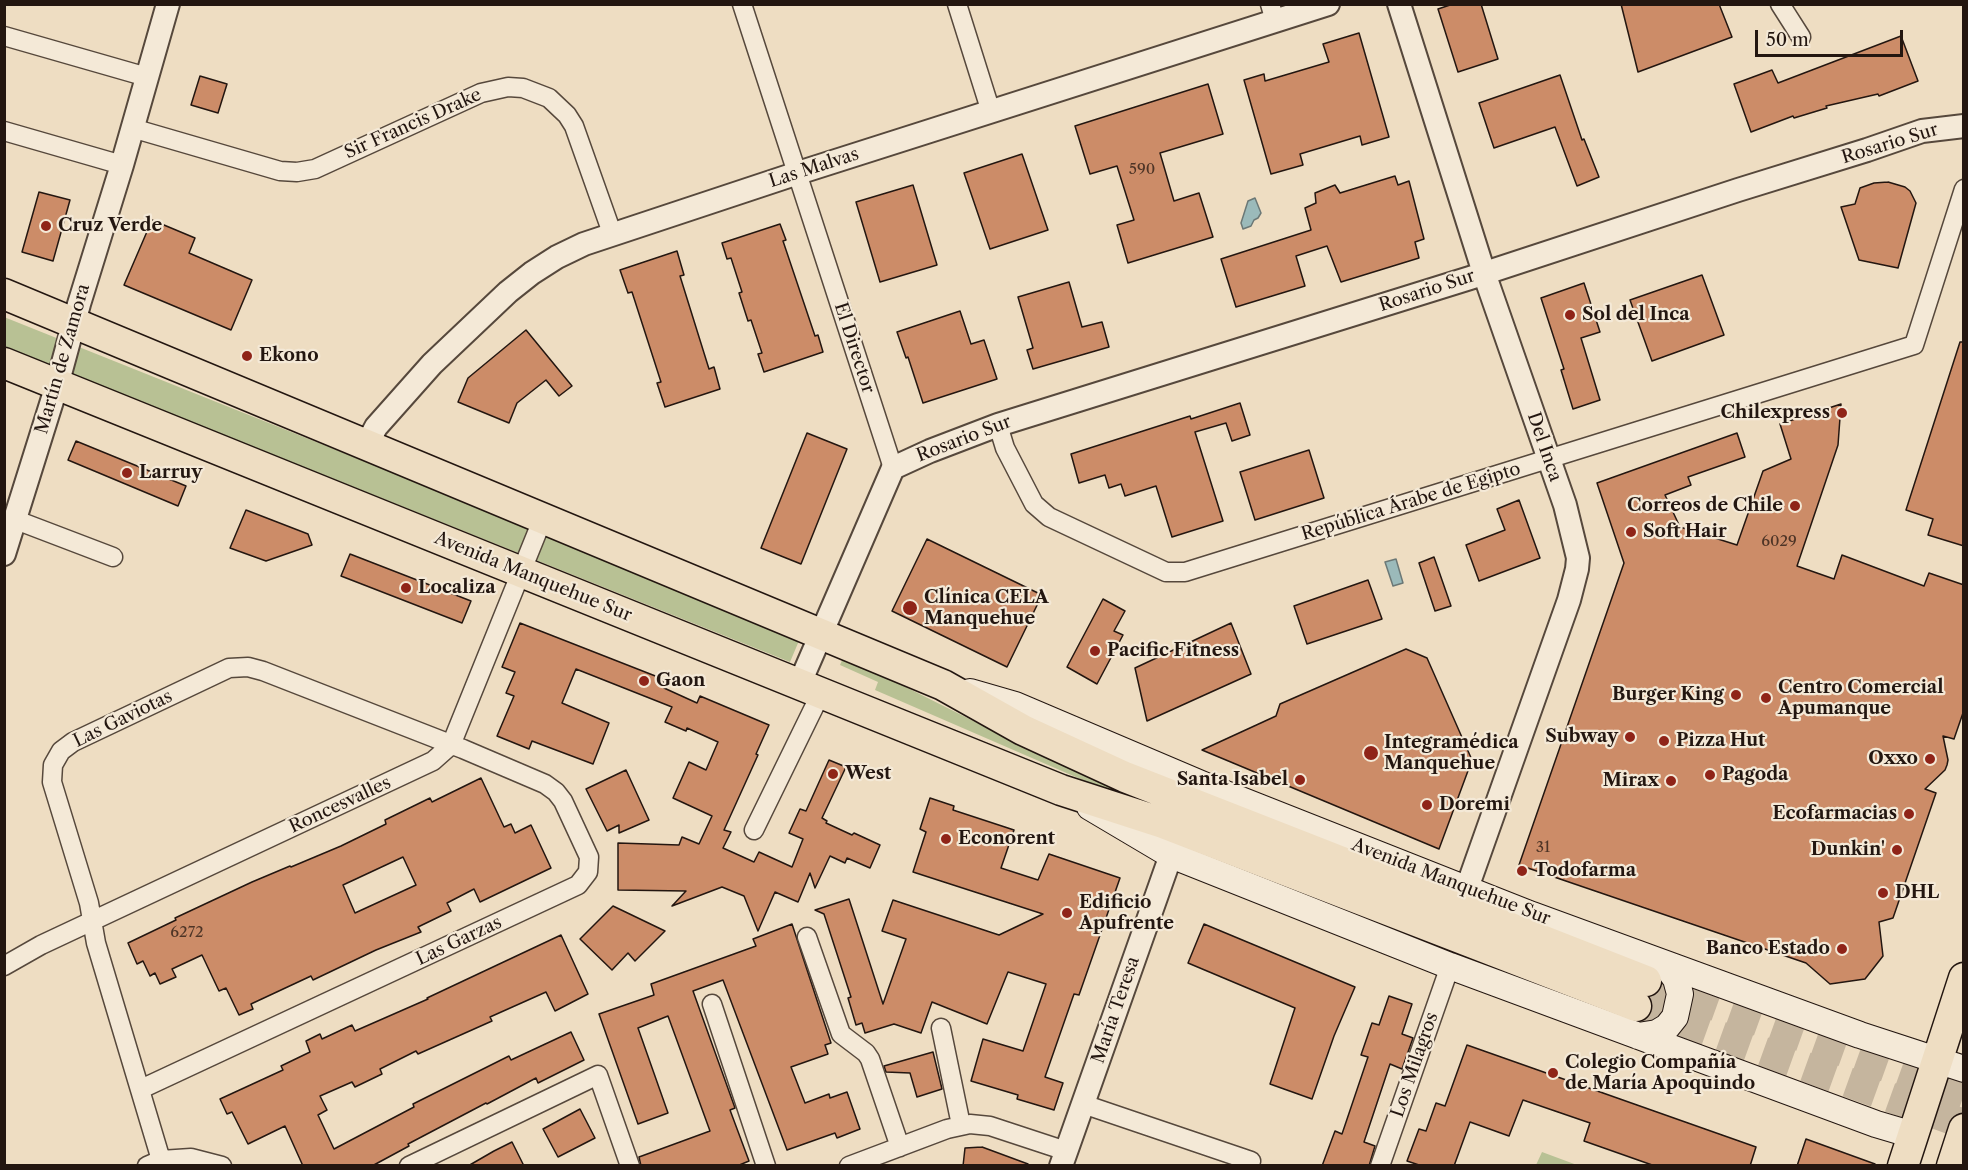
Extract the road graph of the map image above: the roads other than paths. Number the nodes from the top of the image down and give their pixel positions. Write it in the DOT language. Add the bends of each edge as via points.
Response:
graph roads {
  1 [pos="168,4"];
  2 [pos="742,4"];
  3 [pos="957,4"];
  4 [pos="1328,4"];
  5 [pos="1399,4"];
  6 [pos="1780,4"];
  7 [pos="1273,13"];
  8 [pos="4,36"];
  9 [pos="1801,37"];
  10 [pos="147,77"];
  11 [pos="991,111"];
  12 [pos="1964,126"];
  13 [pos="132,128"];
  14 [pos="4,131"];
  15 [pos="122,165"];
  16 [pos="798,173"];
  17 [pos="1964,189"];
  18 [pos="612,233"];
  19 [pos="1484,273"];
  20 [pos="4,294"];
  21 [pos="74,322"];
  22 [pos="4,363"];
  23 [pos="57,385"];
  24 [pos="998,425"];
  25 [pos="367,444"];
  26 [pos="1549,460"];
  27 [pos="893,468"];
  28 [pos="543,518"];
  29 [pos="16,520"];
  30 [pos="4,554"];
  31 [pos="113,557"];
  32 [pos="522,573"];
  33 [pos="821,634"];
  34 [pos="943,685"];
  35 [pos="810,689"];
  36 [pos="451,745"];
  37 [pos="1061,790"];
  38 [pos="754,830"];
  39 [pos="1171,855"];
  40 [pos="1467,888"];
  41 [pos="92,921"];
  42 [pos="807,937"];
  43 [pos="4,966"];
  44 [pos="1450,966"];
  45 [pos="1964,978"];
  46 [pos="1649,984"];
  47 [pos="712,1004"];
  48 [pos="941,1028"];
  49 [pos="1638,1036"];
  50 [pos="1950,1064"];
  51 [pos="141,1089"];
  52 [pos="1083,1104"];
  53 [pos="961,1125"];
  54 [pos="1964,1129"];
  55 [pos="1913,1135"];
  56 [pos="900,1147"];
  57 [pos="1064,1158"];
  58 [pos="1251,1161"];
  59 [pos="191,1162"];
  60 [pos="154,1163"];
  61 [pos="222,1166"];
  62 [pos="410,1166"];
  63 [pos="630,1166"];
  64 [pos="766,1166"];
  65 [pos="849,1166"];
  66 [pos="1380,1166"];
  67 [pos="1903,1166"];
  68 [pos="1952,1166"];
  1 -- 10 [label="street, Martín de Zamora"];
  2 -- 16 [label="street, El Director"];
  3 -- 11 [label="street"];
  4 -- 7 [label="street, Las Malvas"];
  5 -- 19 [label="street, Del Inca"];
  6 -- 9 [label="street"];
  7 -- 11 [label="street, Las Malvas"];
  8 -- 10 [label="street"];
  10 -- 13 [label="street, Martín de Zamora"];
  11 -- 16 [label="street, Las Malvas"];
  12 -- 19 [label="street, Rosario Sur" via="1922,131"];
  13 -- 15 [label="street, Martín de Zamora"];
  13 -- 18 [label="street, Sir Francis Drake" via="280,171 297,172 315,169 481,93 523,88 549,98 574,126"];
  14 -- 15 [label="street"];
  15 -- 21 [label="street, Martín de Zamora"];
  16 -- 18 [label="street, Las Malvas"];
  16 -- 27 [label="street, El Director"];
  17 -- 26 [label="street, República Árabe de Egipto" via="1914,345"];
  18 -- 25 [label="street, Las Malvas" via="557,257 508,292 432,364 376,427"];
  19 -- 24 [label="street, Rosario Sur"];
  19 -- 26 [label="street, Del Inca"];
  20 -- 21 [label="main road, Avenida Manquehue Sur"];
  21 -- 23 [label="street, Martín de Zamora"];
  21 -- 25 [label="main road, Avenida Manquehue Sur"];
  22 -- 23 [label="main road, Avenida Manquehue Sur"];
  23 -- 29 [label="street, Martín de Zamora"];
  23 -- 32 [label="main road, Avenida Manquehue Sur"];
  24 -- 26 [label="street, República Árabe de Egipto" via="1005,448 1034,504 1049,517 1166,572 1185,572"];
  24 -- 27 [label="street, Rosario Sur"];
  25 -- 28 [label="main road, Avenida Manquehue Sur"];
  26 -- 40 [label="street, Del Inca" via="1576,544 1577,569"];
  27 -- 33 [label="street"];
  28 -- 32 [label="street, Roncesvalles"];
  28 -- 33 [label="main road, Avenida Manquehue Sur"];
  29 -- 30 [label="street, Martín de Zamora"];
  29 -- 31 [label="street"];
  32 -- 35 [label="main road, Avenida Manquehue Sur"];
  32 -- 36 [label="street, Roncesvalles"];
  33 -- 34 [label="main road, Avenida Manquehue Sur"];
  33 -- 35 [label="street"];
  34 -- 40 [label="main road, Avenida Manquehue Sur" via="1015,705 1219,791"];
  34 -- 46 [label="main road, Avenida Manquehue Sur" via="1023,730 1125,777"];
  35 -- 37 [label="main road, Avenida Manquehue Sur"];
  35 -- 38 [label="street"];
  36 -- 41 [label="street, Roncesvalles" via="433,762"];
  36 -- 41 [label="street, Las Gaviotas" via="248,667 229,668 73,742 56,757 51,773"];
  36 -- 51 [label="street, Las Garzas" via="556,792 589,857 584,879 571,889"];
  37 -- 39 [label="main road, Avenida Manquehue Sur"];
  37 -- 46 [label="main road, Avenida Manquehue Sur"];
  39 -- 44 [label="main road, Avenida Manquehue Sur"];
  39 -- 52 [label="street, María Teresa"];
  40 -- 46 [label="main road, Avenida Manquehue Sur"];
  41 -- 43 [label="street, Roncesvalles"];
  41 -- 51 [label="street, Las Gaviotas"];
  42 -- 56 [label="street" via="841,1034 870,1059"];
  44 -- 49 [label="main road, Avenida Manquehue Sur"];
  44 -- 66 [label="street, Los Milagros"];
  45 -- 50 [label="main road"];
  46 -- 49 [label="main road" via="1676,980 1680,994 1675,1017 1667,1027"];
  46 -- 50 [label="main road, Avenida Manquehue Sur" via="1860,1035"];
  47 -- 64 [label="street"];
  48 -- 53 [label="street"];
  49 -- 55 [label="main road, Avenida Manquehue Sur"];
  50 -- 55 [label="main road"];
  51 -- 60 [label="street, Las Gaviotas"];
  52 -- 57 [label="street, María Teresa"];
  52 -- 58 [label="street"];
  53 -- 56 [label="street"];
  53 -- 57 [label="street" via="990,1126"];
  54 -- 68 [label="main road"];
  55 -- 67 [label="main road"];
  56 -- 65 [label="street"];
  59 -- 60 [label="street"];
  59 -- 61 [label="street"];
  62 -- 63 [label="street" via="598,1075"];
}
